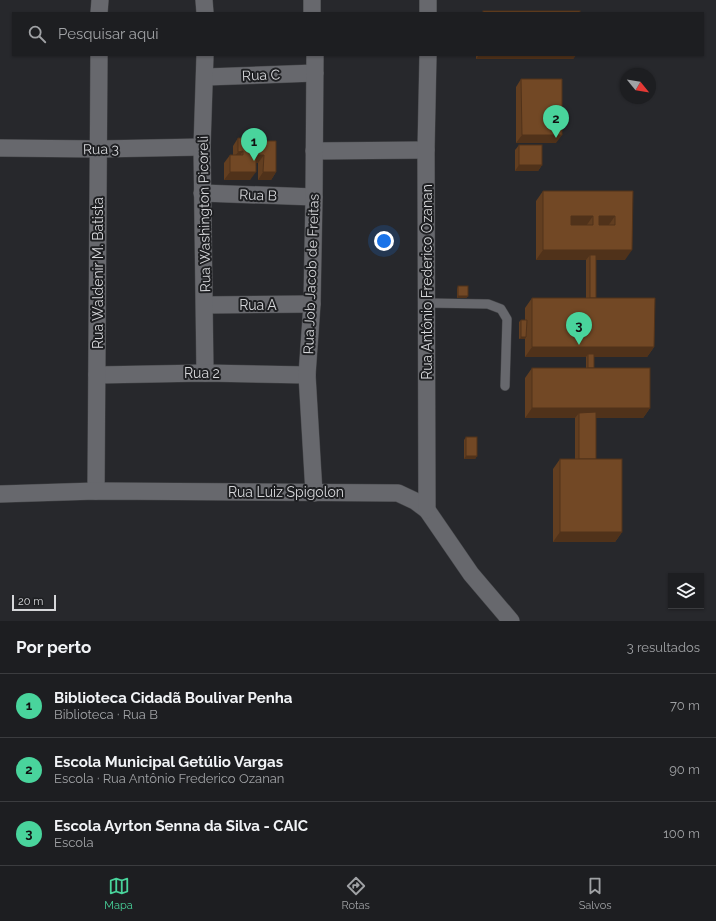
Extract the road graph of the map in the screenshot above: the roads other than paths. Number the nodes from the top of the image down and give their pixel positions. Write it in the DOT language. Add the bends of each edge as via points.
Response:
graph roads {
  1 [pos="100,0"];
  2 [pos="204,0"];
  3 [pos="312,0"];
  4 [pos="428,0"];
  5 [pos="99,12"];
  6 [pos="204,12"];
  7 [pos="312,12"];
  8 [pos="428,12"];
  9 [pos="99,56"];
  10 [pos="205,56"];
  11 [pos="314,56"];
  12 [pos="428,56"];
  13 [pos="315,73"];
  14 [pos="206,76"];
  15 [pos="202,146"];
  16 [pos="0,148"];
  17 [pos="99,149"];
  18 [pos="314,150"];
  19 [pos="426,150"];
  20 [pos="202,193"];
  21 [pos="314,197"];
  22 [pos="427,303"];
  23 [pos="312,304"];
  24 [pos="205,305"];
  25 [pos="205,373"];
  26 [pos="307,374"];
  27 [pos="98,375"];
  28 [pos="505,386"];
  29 [pos="96,491"];
  30 [pos="314,493"];
  31 [pos="0,494"];
  32 [pos="427,510"];
  33 [pos="511,621"];
  1 -- 5 [label="street"];
  2 -- 6 [label="street"];
  3 -- 7 [label="street"];
  4 -- 8 [label="street"];
  9 -- 17 [label="street, Rua Waldenir M. Batista"];
  10 -- 14 [label="street, Rua Washington Picoreli"];
  11 -- 13 [label="street, Rua Job Jacob de Freitas"];
  12 -- 19 [label="street, Rua Antônio Frederico Ozanan"];
  13 -- 14 [label="street, Rua C"];
  13 -- 18 [label="street, Rua Job Jacob de Freitas"];
  14 -- 15 [label="street, Rua Washington Picoreli"];
  15 -- 17 [label="street, Rua 3"];
  15 -- 20 [label="street, Rua Washington Picoreli"];
  16 -- 17 [label="street, Rua 3"];
  17 -- 27 [label="street, Rua Waldenir M. Batista"];
  18 -- 19 [label="street"];
  18 -- 21 [label="street, Rua Job Jacob de Freitas"];
  19 -- 22 [label="street, Rua Antônio Frederico Ozanan"];
  20 -- 21 [label="street, Rua B"];
  20 -- 24 [label="street, Rua Washington Picoreli"];
  21 -- 23 [label="street, Rua Job Jacob de Freitas"];
  22 -- 28 [label="lane" via="488,304 500,309 507,318"];
  22 -- 32 [label="street, Rua Antônio Frederico Ozanan"];
  23 -- 24 [label="street, Rua A"];
  23 -- 26 [label="street, Rua Job Jacob de Freitas"];
  24 -- 25 [label="street, Rua Washington Picoreli"];
  25 -- 26 [label="street, Rua 2"];
  25 -- 27 [label="street, Rua 2"];
  26 -- 30 [label="street, Rua Job Jacob de Freitas"];
  27 -- 29 [label="street, Rua Waldenir M. Batista"];
  29 -- 30 [label="street, Rua Luiz Spigolon"];
  29 -- 31 [label="street, Rua Luiz Spigolon"];
  30 -- 32 [label="street, Rua Luiz Spigolon" via="398,493"];
  32 -- 33 [label="street, Rua Luiz Spigolon" via="471,574"];
}
